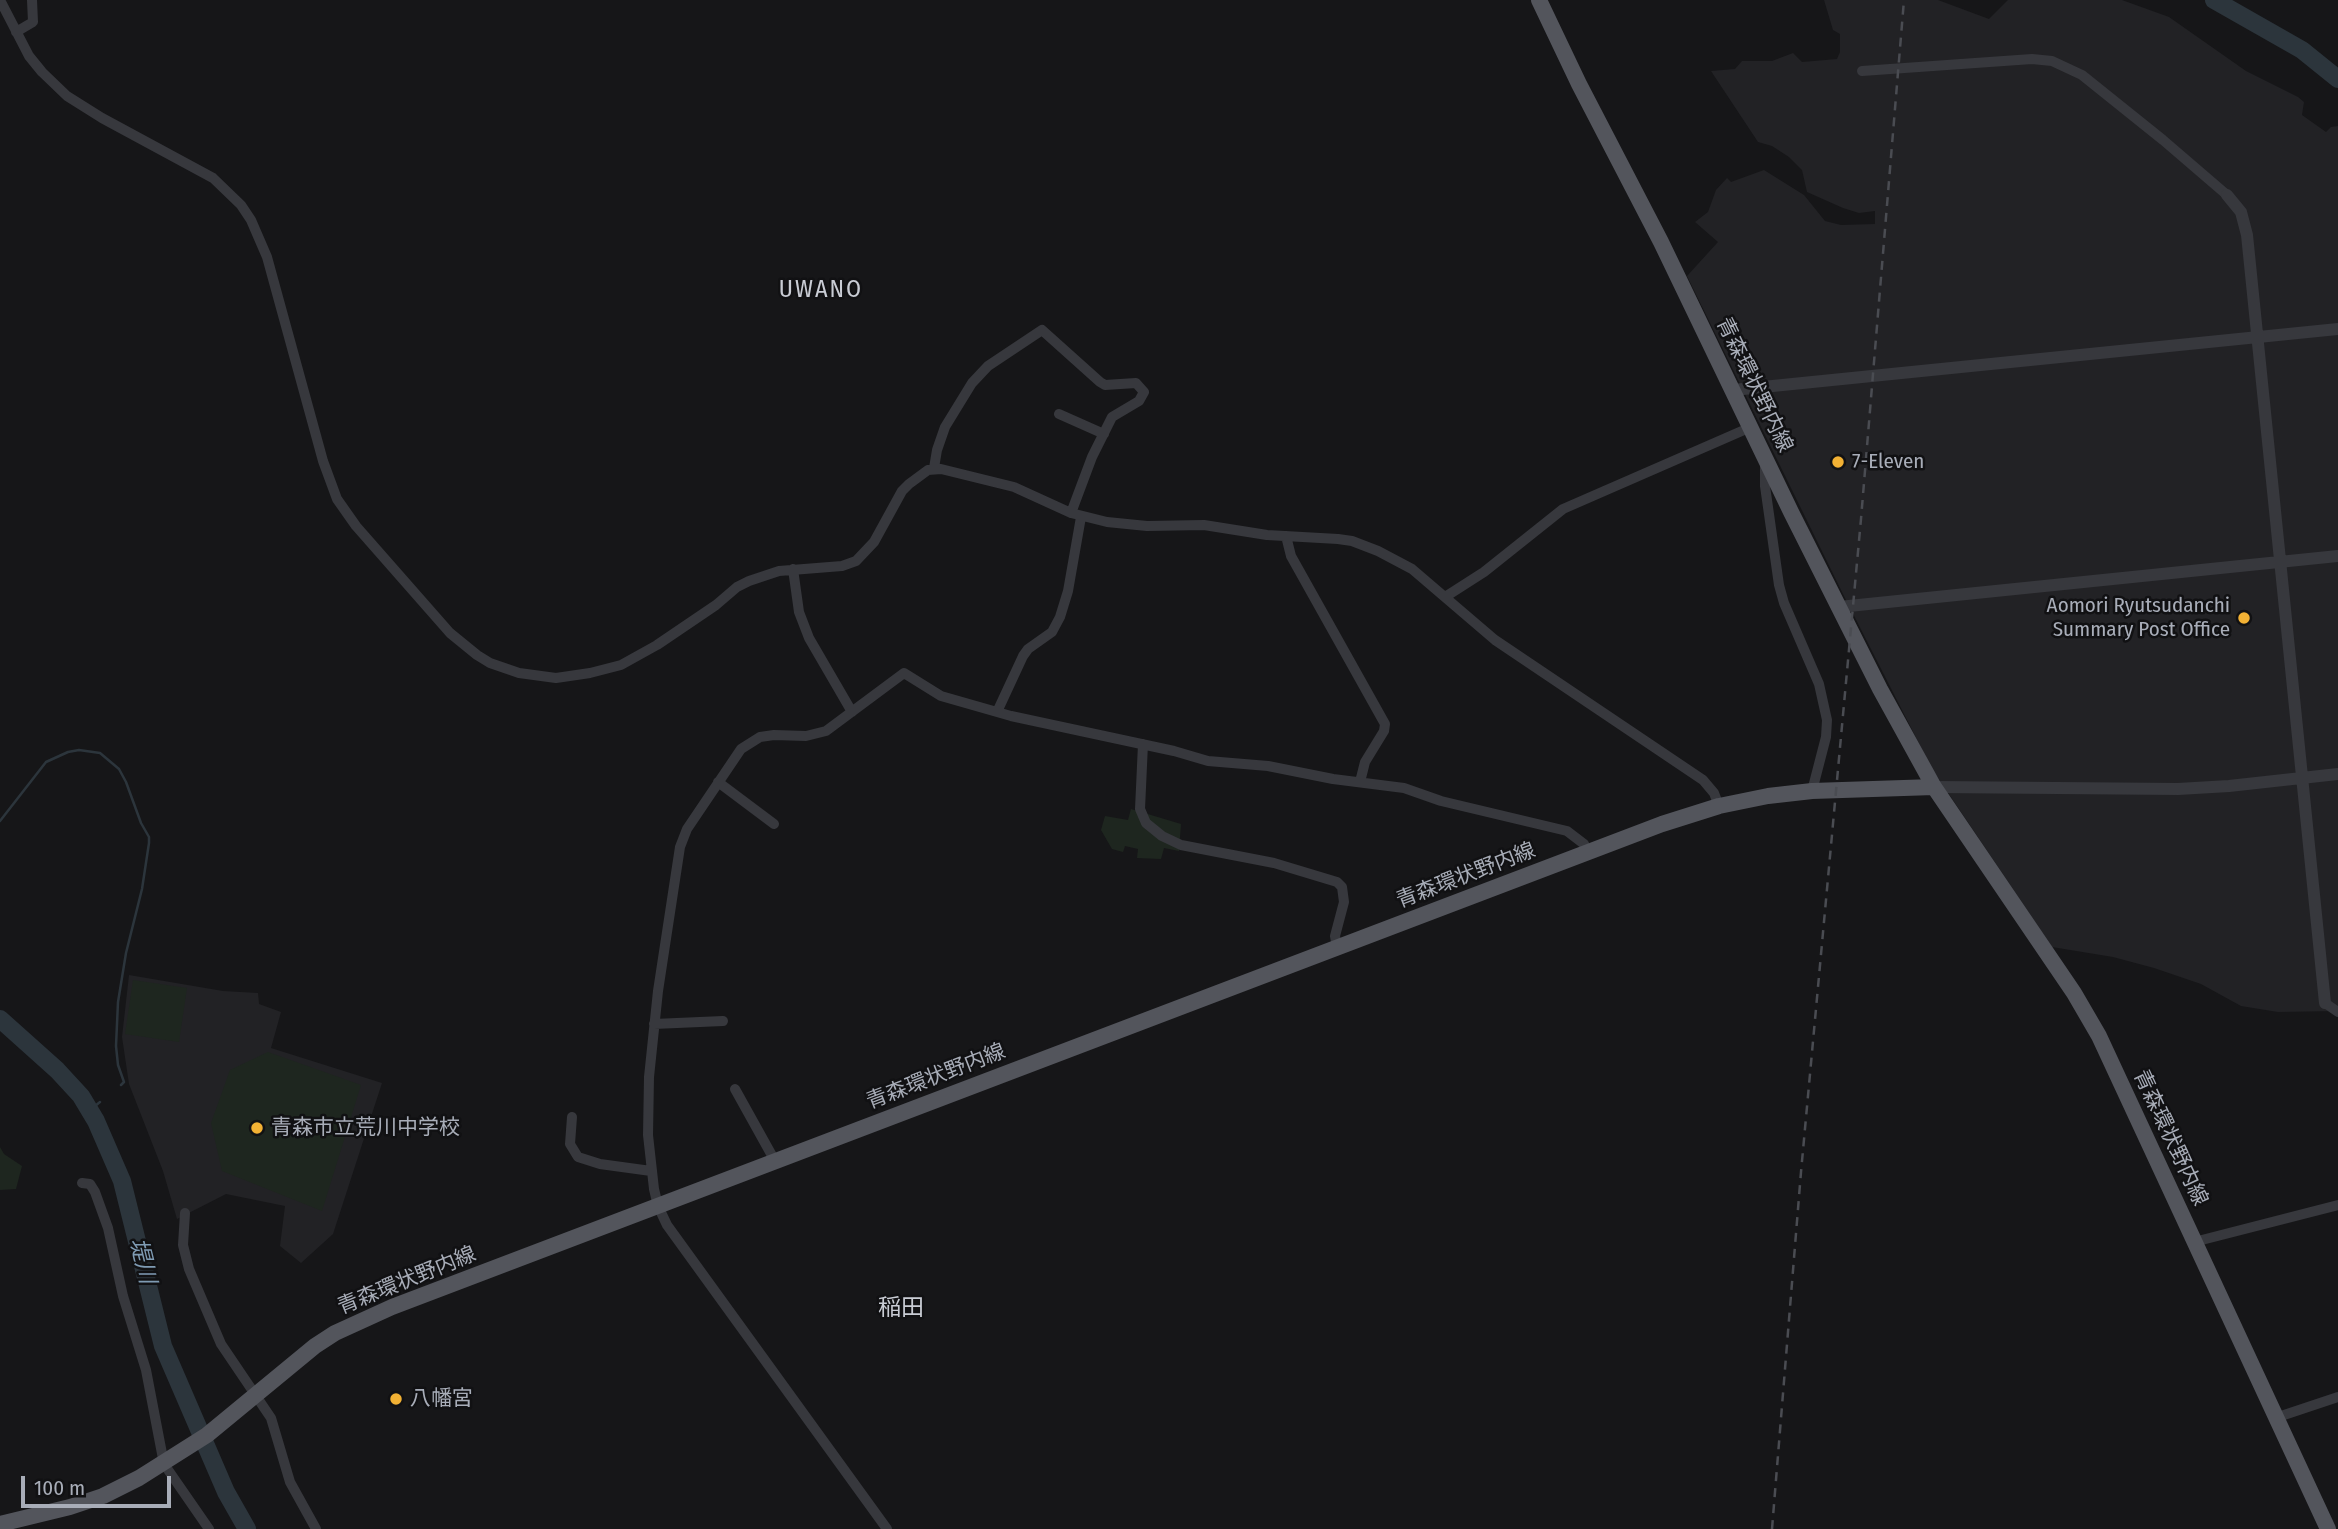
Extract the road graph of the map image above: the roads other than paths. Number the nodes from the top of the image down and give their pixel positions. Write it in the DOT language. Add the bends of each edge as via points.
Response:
graph roads {
  1 [pos="0,0"];
  2 [pos="32,0"];
  3 [pos="1539,0"];
  4 [pos="16,32"];
  5 [pos="1862,71"];
  6 [pos="2227,195"];
  7 [pos="2338,329"];
  8 [pos="2257,337"];
  9 [pos="1733,390"];
  10 [pos="1059,414"];
  11 [pos="1751,427"];
  12 [pos="1104,434"];
  13 [pos="1766,457"];
  14 [pos="934,468"];
  15 [pos="1076,515"];
  16 [pos="1286,536"];
  17 [pos="2338,556"];
  18 [pos="2280,562"];
  19 [pos="793,569"];
  20 [pos="1446,597"];
  21 [pos="1839,607"];
  22 [pos="852,712"];
  23 [pos="997,712"];
  24 [pos="1143,744"];
  25 [pos="2338,774"];
  26 [pos="2302,778"];
  27 [pos="718,782"];
  28 [pos="1360,782"];
  29 [pos="1934,788"];
  30 [pos="1812,791"];
  31 [pos="1719,806"];
  32 [pos="774,824"];
  33 [pos="1588,852"];
  34 [pos="1337,947"];
  35 [pos="2325,1003"];
  36 [pos="2338,1012"];
  37 [pos="723,1021"];
  38 [pos="654,1024"];
  39 [pos="735,1089"];
  40 [pos="572,1117"];
  41 [pos="775,1161"];
  42 [pos="651,1171"];
  43 [pos="82,1182"];
  44 [pos="2338,1205"];
  45 [pos="658,1206"];
  46 [pos="185,1213"];
  47 [pos="2194,1242"];
  48 [pos="2338,1397"];
  49 [pos="250,1400"];
  50 [pos="2275,1418"];
  51 [pos="171,1460"];
  52 [pos="0,1524"];
  53 [pos="209,1529"];
  54 [pos="316,1529"];
  55 [pos="887,1529"];
  56 [pos="2328,1529"];
  1 -- 4 [label="street"];
  2 -- 4 [label="street" via="33,22"];
  3 -- 9 [label="main road, 青森環状野内線"];
  4 -- 19 [label="street" via="41,72 67,96 213,178 241,205 267,257 337,499 434,616 477,655 505,669 542,677 606,670 657,645 737,587"];
  5 -- 6 [label="street" via="2052,61 2082,75"];
  6 -- 8 [label="street" via="2241,212 2246,230"];
  7 -- 8 [label="street"];
  8 -- 9 [label="street"];
  8 -- 18 [label="street"];
  9 -- 11 [label="main road, 青森環状野内線"];
  10 -- 12 [label="street"];
  11 -- 13 [label="main road, 青森環状野内線"];
  11 -- 20 [label="street" via="1563,509"];
  12 -- 14 [label="street" via="1117,413 1142,397 1142,388 1131,382 1105,385 1042,330 988,366 972,383 945,427"];
  12 -- 15 [label="street"];
  13 -- 21 [label="main road, 青森環状野内線"];
  13 -- 30 [label="street" via="1765,486 1779,585 1819,684 1827,720"];
  14 -- 15 [label="street" via="1014,487"];
  14 -- 19 [label="street" via="902,491 882,530 856,561"];
  15 -- 16 [label="street" via="1133,525 1204,525"];
  15 -- 23 [label="street" via="1068,591 1060,617 1052,632 1023,656"];
  16 -- 20 [label="street" via="1363,545 1412,569"];
  16 -- 28 [label="street" via="1291,556 1385,724"];
  17 -- 18 [label="street"];
  18 -- 21 [label="street"];
  18 -- 26 [label="street"];
  19 -- 22 [label="street" via="799,612 809,638"];
  20 -- 31 [label="street" via="1495,640 1703,780"];
  21 -- 29 [label="main road, 青森環状野内線"];
  22 -- 23 [label="street" via="905,673 942,696"];
  22 -- 27 [label="street" via="817,734 774,735 749,743"];
  23 -- 24 [label="street"];
  24 -- 28 [label="street" via="1208,761"];
  24 -- 34 [label="street" via="1140,809 1146,823 1181,845 1274,863 1337,882 1344,902 1335,936"];
  25 -- 26 [label="street"];
  26 -- 29 [label="street" via="2178,789"];
  26 -- 35 [label="street"];
  27 -- 32 [label="street"];
  27 -- 38 [label="street" via="682,838"];
  28 -- 33 [label="street" via="1404,788 1567,831"];
  29 -- 30 [label="main road, 青森環状野内線"];
  29 -- 47 [label="main road, 青森環状野内線" via="2099,1036"];
  30 -- 31 [label="main road, 青森環状野内線"];
  31 -- 33 [label="main road, 青森環状野内線"];
  33 -- 34 [label="main road, 青森環状野内線"];
  34 -- 41 [label="main road, 青森環状野内線"];
  35 -- 36 [label="street"];
  37 -- 38 [label="street"];
  38 -- 42 [label="street" via="647,1106"];
  39 -- 41 [label="street"];
  40 -- 42 [label="street" via="570,1144 578,1157"];
  41 -- 45 [label="main road, 青森環状野内線"];
  42 -- 45 [label="street"];
  43 -- 51 [label="street" via="95,1192 108,1228"];
  44 -- 47 [label="street"];
  45 -- 49 [label="main road, 青森環状野内線" via="367,1318 316,1346"];
  45 -- 55 [label="street" via="688,1256"];
  46 -- 49 [label="street" via="183,1245 189,1269"];
  47 -- 50 [label="main road, 青森環状野内線"];
  48 -- 50 [label="street"];
  49 -- 51 [label="main road, 青森環状野内線"];
  49 -- 54 [label="street" via="271,1418 290,1482"];
  50 -- 56 [label="main road, 青森環状野内線"];
  51 -- 52 [label="main road, 青森環状野内線" via="103,1496"];
  51 -- 53 [label="street"];
}
